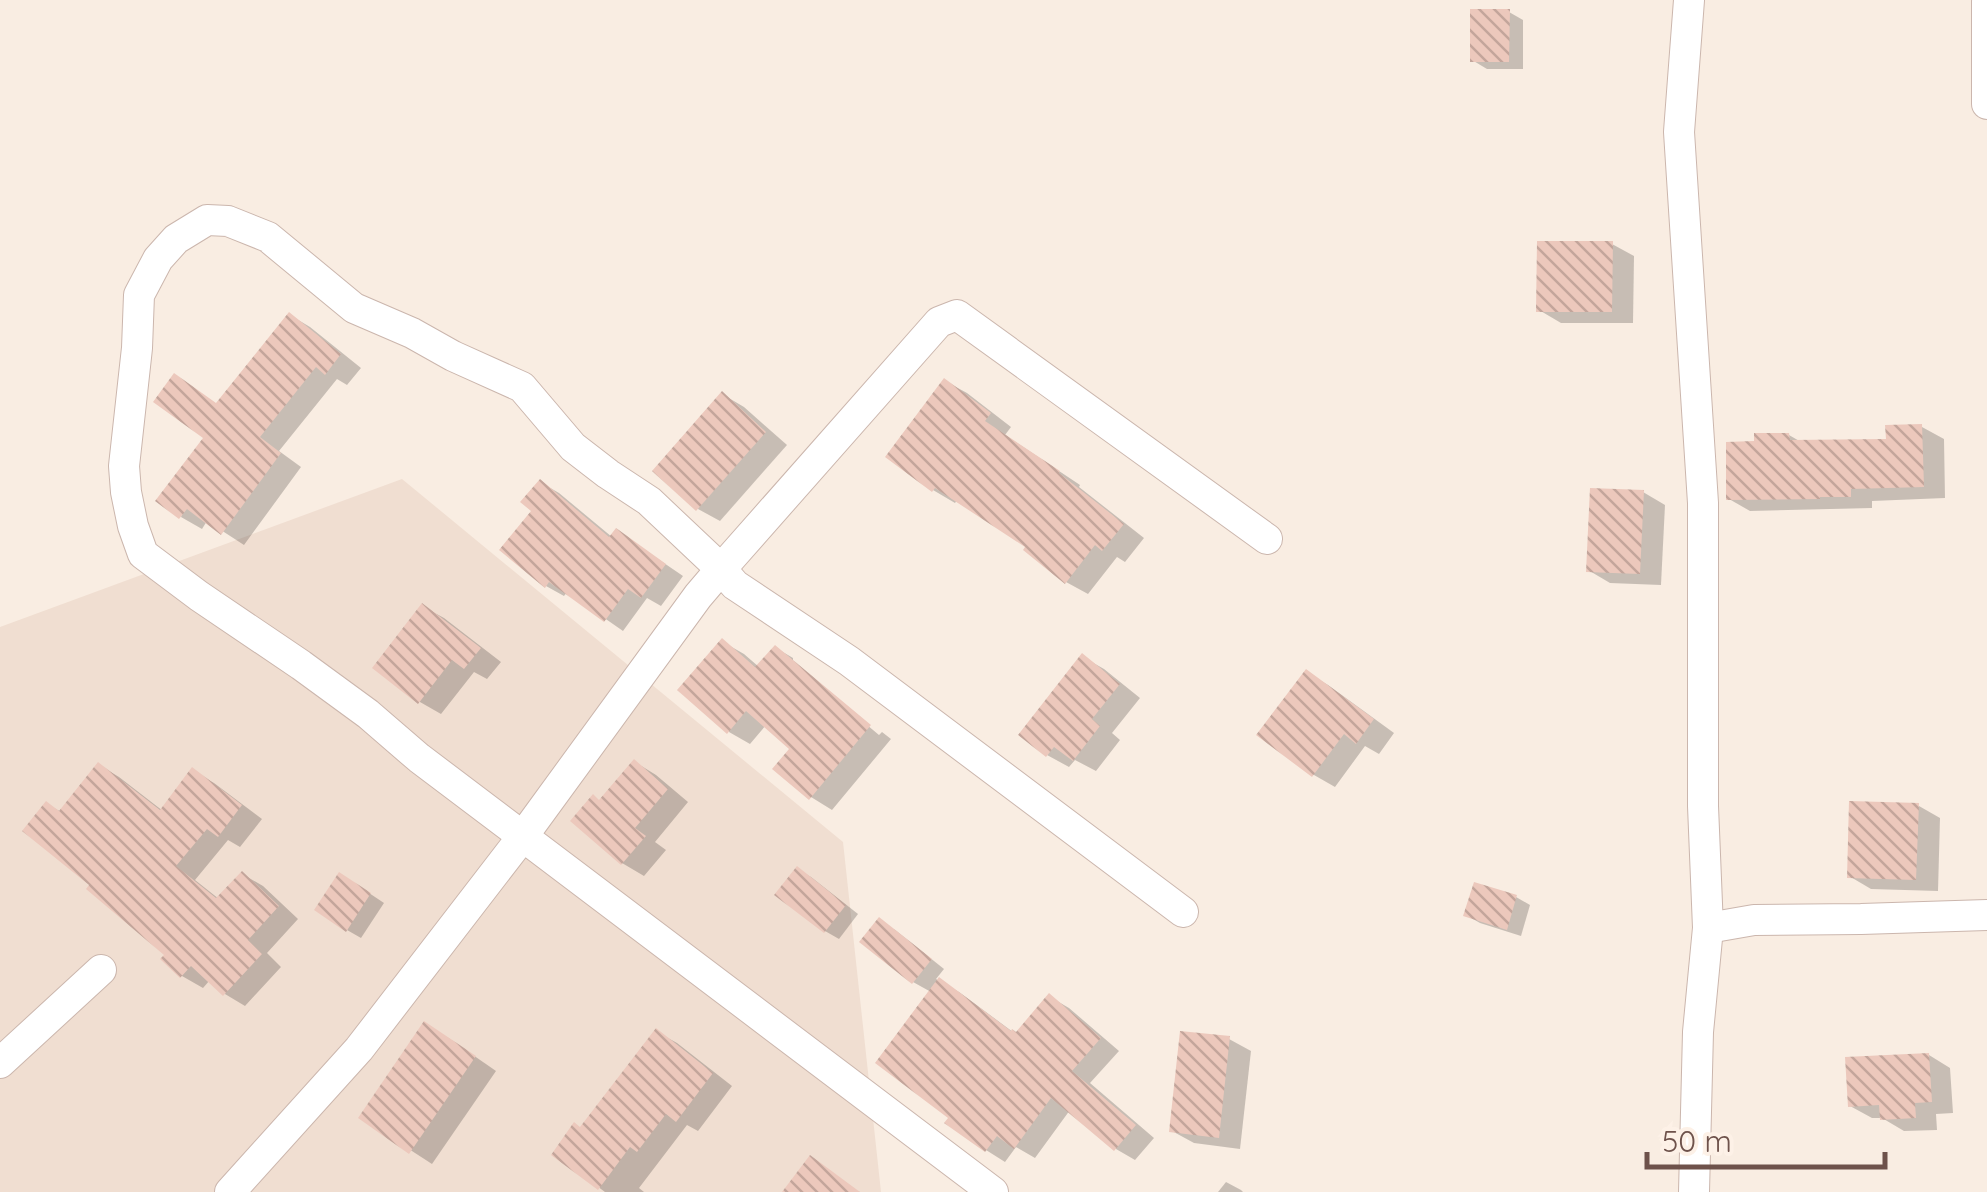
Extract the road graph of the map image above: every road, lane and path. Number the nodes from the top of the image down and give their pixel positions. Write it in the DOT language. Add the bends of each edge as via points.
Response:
graph roads {
  1 [pos="1689,0"];
  2 [pos="1987,2"];
  3 [pos="1987,104"];
  4 [pos="1268,539"];
  5 [pos="721,569"];
  6 [pos="523,836"];
  7 [pos="1183,912"];
  8 [pos="1987,914"];
  9 [pos="1708,928"];
  10 [pos="101,970"];
  11 [pos="0,1063"];
  12 [pos="230,1192"];
  13 [pos="993,1192"];
  14 [pos="1694,1192"];
  1 -- 9 [label="street" via="1679,132 1703,503"];
  2 -- 3 [label="street"];
  4 -- 5 [label="street" via="957,314 939,322"];
  5 -- 6 [label="street"];
  5 -- 6 [label="street" via="649,501 573,448 522,387 354,308 268,238 208,220 158,259 139,294 124,466 143,554 302,665"];
  5 -- 7 [label="street"];
  6 -- 12 [label="street" via="358,1048"];
  6 -- 13 [label="street"];
  8 -- 9 [label="street" via="1754,920"];
  9 -- 14 [label="street"];
  10 -- 11 [label="street"];
}
